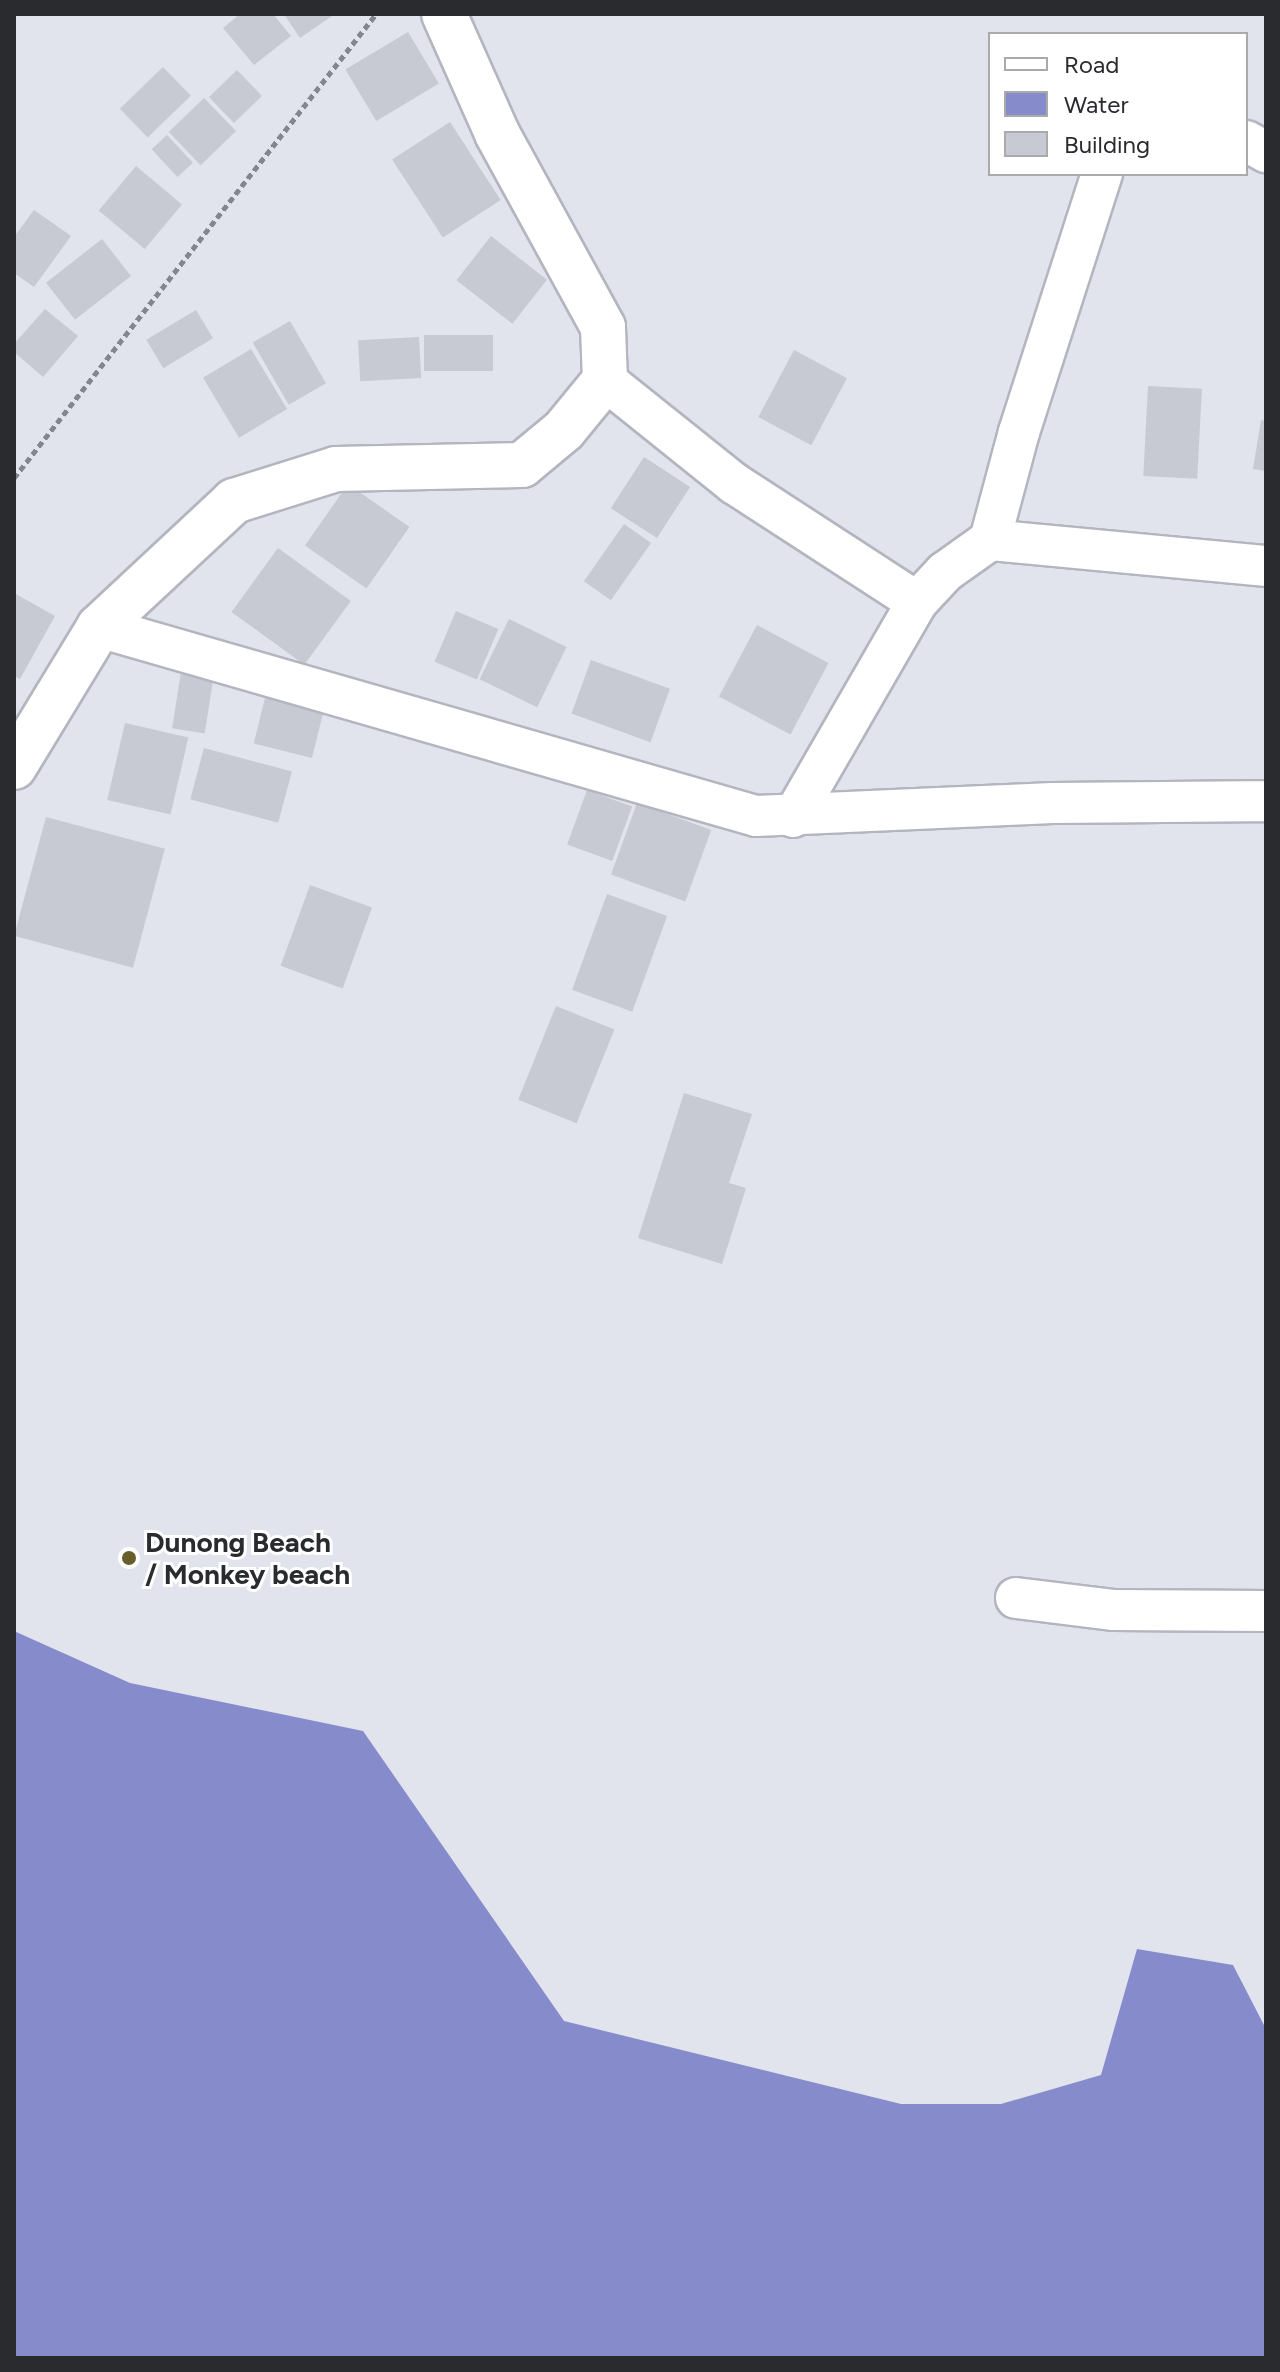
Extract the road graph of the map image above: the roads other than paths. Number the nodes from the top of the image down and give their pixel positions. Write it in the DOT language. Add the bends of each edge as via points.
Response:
graph roads {
  1 [pos="444,14"];
  2 [pos="1248,142"];
  3 [pos="1266,152"];
  4 [pos="1101,176"];
  5 [pos="605,380"];
  6 [pos="990,540"];
  7 [pos="1266,566"];
  8 [pos="917,602"];
  9 [pos="99,627"];
  10 [pos="14,767"];
  11 [pos="1266,801"];
  12 [pos="793,817"];
  13 [pos="1016,1598"];
  14 [pos="1266,1611"];
  1 -- 5 [label="street" via="497,133 603,327"];
  2 -- 3 [label="street"];
  4 -- 6 [label="street"];
  5 -- 8 [label="street" via="735,484"];
  5 -- 9 [label="street" via="564,430 522,465 336,469 234,501"];
  6 -- 7 [label="street"];
  6 -- 8 [label="street" via="945,572"];
  8 -- 12 [label="street"];
  9 -- 10 [label="street"];
  9 -- 12 [label="street" via="756,816"];
  11 -- 12 [label="street" via="1038,804"];
  13 -- 14 [label="street" via="1114,1610"];
}
